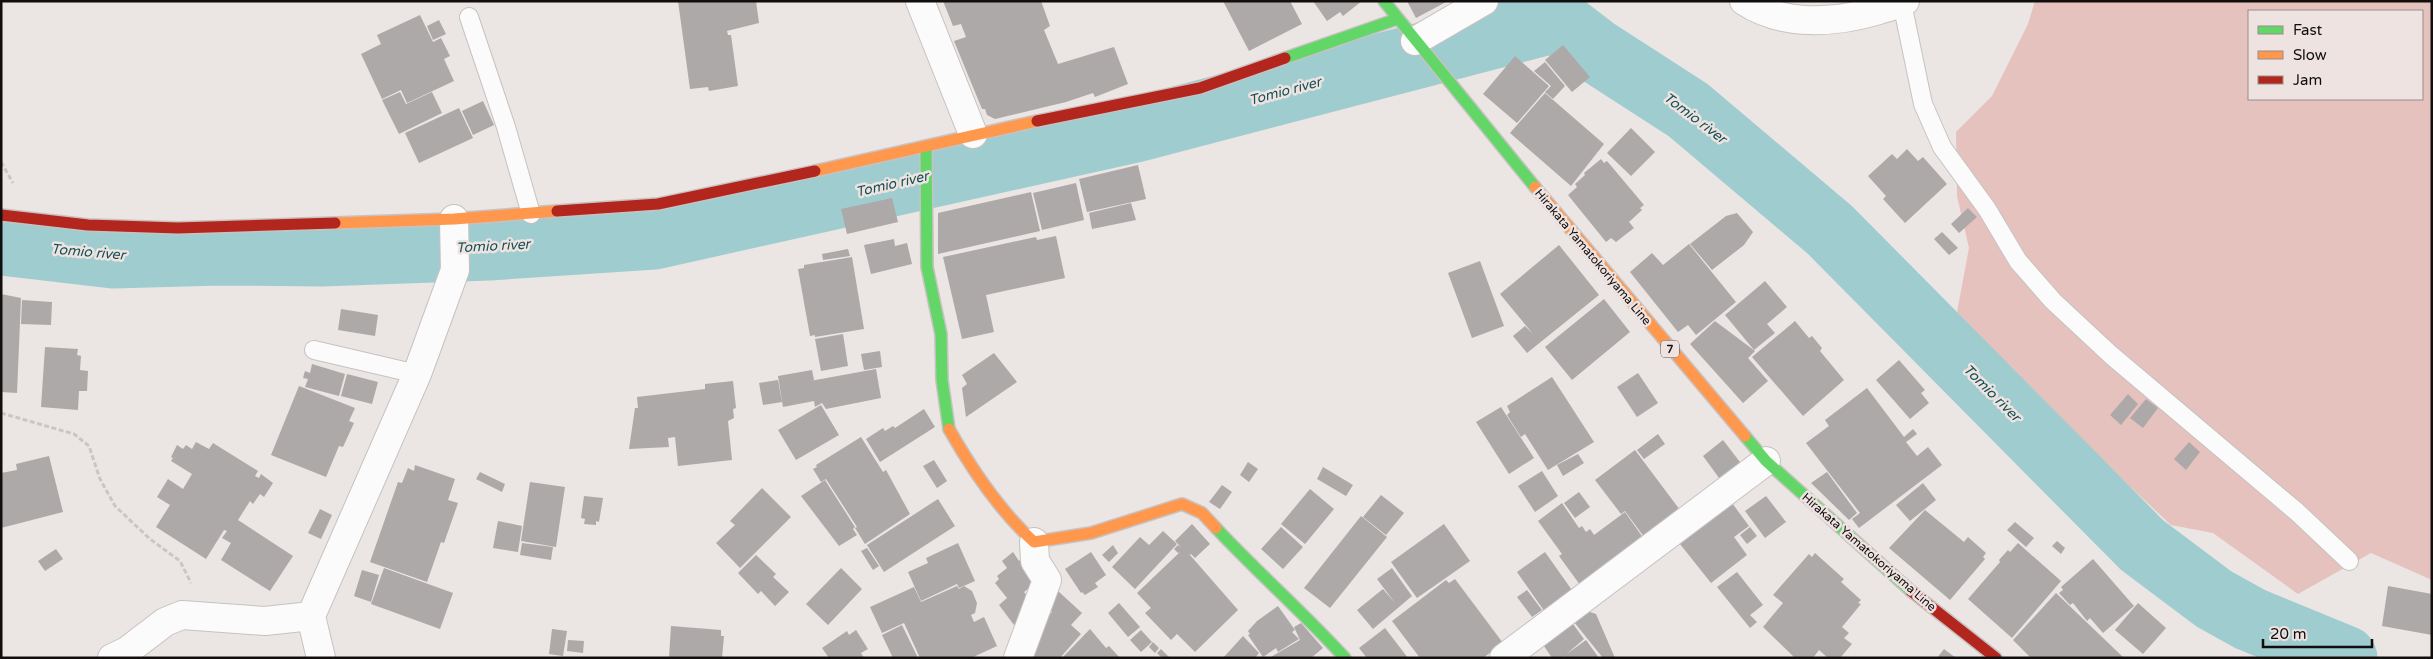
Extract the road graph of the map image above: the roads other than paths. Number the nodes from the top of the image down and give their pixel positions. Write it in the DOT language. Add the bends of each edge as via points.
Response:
graph roads {
  1 [pos="920,1"];
  2 [pos="1384,1"];
  3 [pos="1484,1"];
  4 [pos="1744,1"];
  5 [pos="1904,2"];
  6 [pos="469,17"];
  7 [pos="1397,19"];
  8 [pos="1415,41"];
  9 [pos="973,134"];
  10 [pos="926,147"];
  11 [pos="531,214"];
  12 [pos="1,215"];
  13 [pos="454,219"];
  14 [pos="314,350"];
  15 [pos="417,374"];
  16 [pos="1766,461"];
  17 [pos="1034,542"];
  18 [pos="2349,561"];
  19 [pos="311,616"];
  20 [pos="112,658"];
  21 [pos="322,658"];
  22 [pos="1018,658"];
  23 [pos="1345,658"];
  24 [pos="1504,658"];
  25 [pos="1996,658"];
  1 -- 9 [label="street"];
  2 -- 7 [label="street, Hirakata Yamatokoriyama Line / 7"];
  3 -- 8 [label="street"];
  4 -- 5 [label="street" via="1774,15 1813,21 1859,16"];
  5 -- 18 [label="lane" via="1923,104 1942,147 2018,261 2053,301 2111,355 2297,512"];
  6 -- 11 [label="lane"];
  7 -- 8 [label="street, Hirakata Yamatokoriyama Line / 7"];
  7 -- 9 [label="street" via="1200,88"];
  8 -- 16 [label="street, Hirakata Yamatokoriyama Line / 7" via="1573,234"];
  9 -- 10 [label="street"];
  10 -- 11 [label="street" via="658,204"];
  10 -- 17 [label="street" via="927,267 941,334 947,425 1014,524"];
  11 -- 13 [label="street"];
  12 -- 13 [label="street" via="88,225 178,228"];
  13 -- 15 [label="street" via="455,270"];
  14 -- 15 [label="lane"];
  15 -- 19 [label="street"];
  16 -- 24 [label="street"];
  16 -- 25 [label="street, Hirakata Yamatokoriyama Line / 7" via="1899,582"];
  17 -- 22 [label="street" via="1035,561 1047,580"];
  17 -- 23 [label="street" via="1059,541 1111,529 1182,504 1202,513"];
  19 -- 20 [label="street" via="265,621 182,614"];
  19 -- 21 [label="street"];
}
